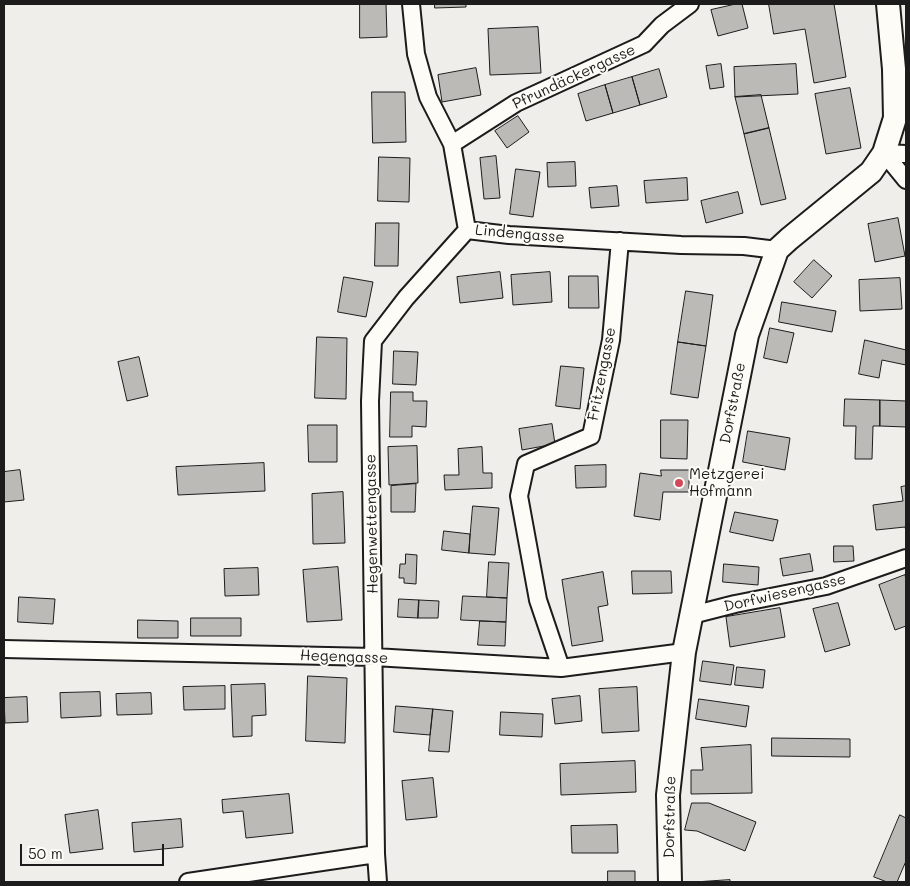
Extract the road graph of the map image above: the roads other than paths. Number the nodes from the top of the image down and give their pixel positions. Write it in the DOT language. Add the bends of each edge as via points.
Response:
graph roads {
  1 [pos="411,4"];
  2 [pos="690,4"];
  3 [pos="888,4"];
  4 [pos="452,144"];
  5 [pos="884,153"];
  6 [pos="906,154"];
  7 [pos="906,180"];
  8 [pos="467,230"];
  9 [pos="620,241"];
  10 [pos="777,250"];
  11 [pos="906,558"];
  12 [pos="692,614"];
  13 [pos="4,649"];
  14 [pos="684,652"];
  15 [pos="374,657"];
  16 [pos="561,668"];
  17 [pos="376,854"];
  18 [pos="188,882"];
  19 [pos="378,882"];
  20 [pos="670,882"];
  1 -- 4 [label="street, Lindengasse" via="416,54 428,98"];
  2 -- 4 [label="street, Pfrundäckergasse" via="644,44 516,104"];
  3 -- 5 [label="street, Dorfstraße" via="894,68 894,118"];
  4 -- 8 [label="street, Lindengasse"];
  5 -- 6 [label="street"];
  5 -- 7 [label="street"];
  5 -- 10 [label="street, Dorfstraße" via="871,172"];
  8 -- 9 [label="street, Lindengasse"];
  8 -- 15 [label="street, Hegenwettengasse" via="372,341"];
  9 -- 10 [label="street, Lindengasse"];
  9 -- 16 [label="street, Fritzengasse" via="611,340 591,436 526,464 519,496 538,600"];
  10 -- 12 [label="street, Dorfstraße" via="746,336"];
  11 -- 12 [label="street, Dorfwiesengasse" via="826,586"];
  12 -- 14 [label="street, Dorfstraße"];
  13 -- 15 [label="street, Hegengasse"];
  14 -- 16 [label="street, Hegengasse"];
  14 -- 20 [label="street, Dorfstraße" via="668,795"];
  15 -- 16 [label="street, Hegengasse"];
  15 -- 17 [label="street, Hegenwettengasse"];
  17 -- 18 [label="street"];
  17 -- 19 [label="street, Hegenwettengasse"];
}
